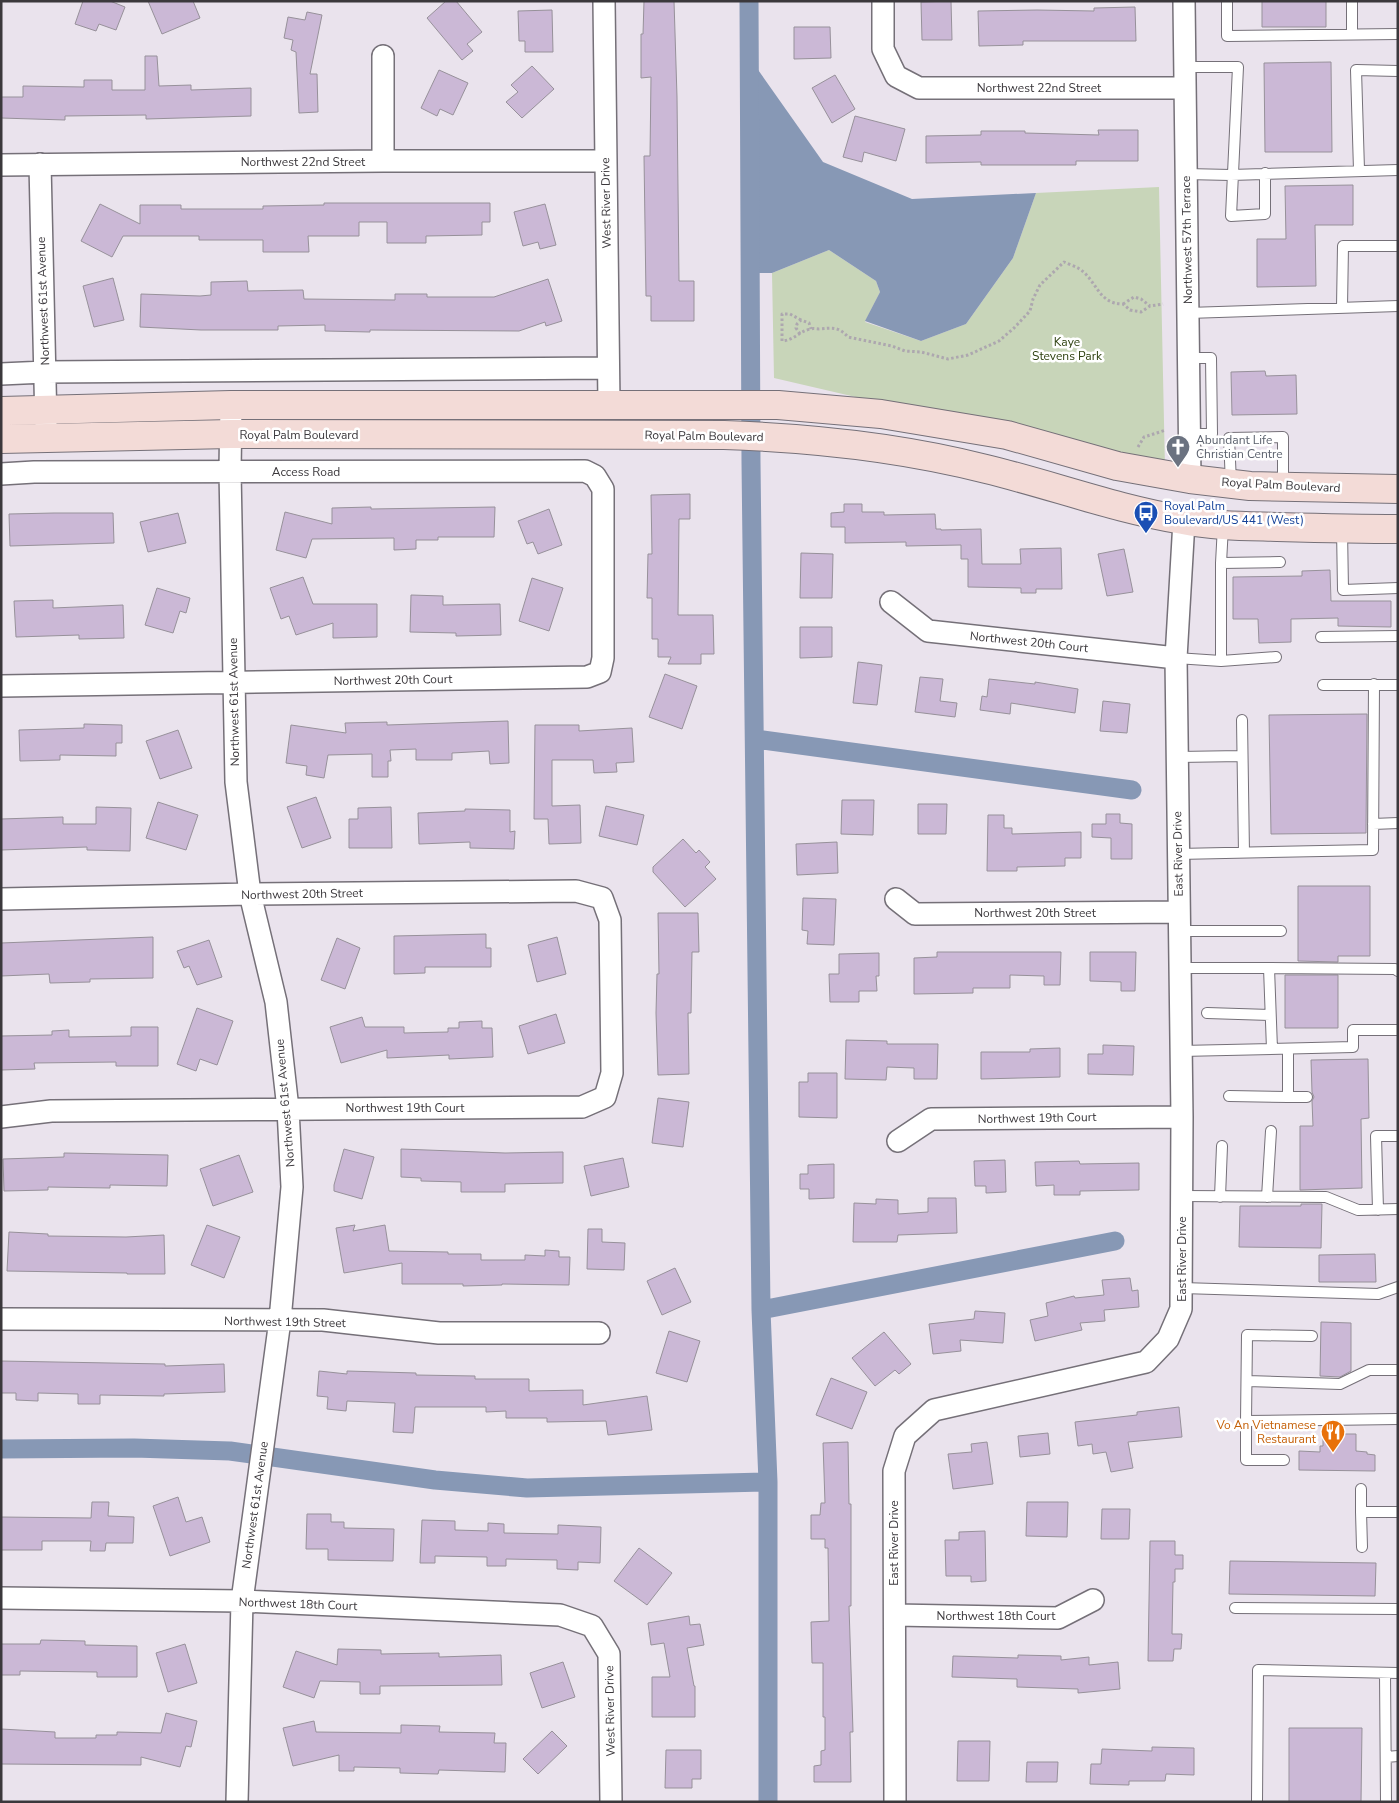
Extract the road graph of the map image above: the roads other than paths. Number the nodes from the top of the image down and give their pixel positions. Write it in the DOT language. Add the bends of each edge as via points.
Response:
graph roads {
  1 [pos="604,1"];
  2 [pos="883,1"];
  3 [pos="1184,1"];
  4 [pos="1227,1"];
  5 [pos="1352,1"];
  6 [pos="1352,34"];
  7 [pos="1398,34"];
  8 [pos="383,56"];
  9 [pos="1185,67"];
  10 [pos="1398,71"];
  11 [pos="1185,88"];
  12 [pos="383,161"];
  13 [pos="605,161"];
  14 [pos="40,164"];
  15 [pos="1,165"];
  16 [pos="1359,170"];
  17 [pos="1398,170"];
  18 [pos="1265,173"];
  19 [pos="1186,174"];
  20 [pos="1231,175"];
  21 [pos="1398,246"];
  22 [pos="1398,306"];
  23 [pos="1342,307"];
  24 [pos="1188,312"];
  25 [pos="608,368"];
  26 [pos="45,372"];
  27 [pos="1,374"];
  28 [pos="609,404"];
  29 [pos="231,405"];
  30 [pos="46,408"];
  31 [pos="1,411"];
  32 [pos="231,434"];
  33 [pos="47,438"];
  34 [pos="1,439"];
  35 [pos="230,471"];
  36 [pos="1,474"];
  37 [pos="1190,479"];
  38 [pos="1231,484"];
  39 [pos="1283,487"];
  40 [pos="603,489"];
  41 [pos="1398,489"];
  42 [pos="1184,521"];
  43 [pos="1223,525"];
  44 [pos="1342,529"];
  45 [pos="1398,529"];
  46 [pos="1280,562"];
  47 [pos="1221,563"];
  48 [pos="1398,588"];
  49 [pos="891,602"];
  50 [pos="1398,636"];
  51 [pos="1321,637"];
  52 [pos="1176,658"];
  53 [pos="1276,658"];
  54 [pos="1221,661"];
  55 [pos="234,682"];
  56 [pos="1374,684"];
  57 [pos="1323,685"];
  58 [pos="1398,685"];
  59 [pos="1,686"];
  60 [pos="1242,720"];
  61 [pos="1242,756"];
  62 [pos="1178,757"];
  63 [pos="1398,823"];
  64 [pos="1373,824"];
  65 [pos="1244,853"];
  66 [pos="1178,854"];
  67 [pos="250,894"];
  68 [pos="602,898"];
  69 [pos="1,899"];
  70 [pos="896,899"];
  71 [pos="1179,921"];
  72 [pos="1281,931"];
  73 [pos="1180,968"];
  74 [pos="1269,968"];
  75 [pos="1398,970"];
  76 [pos="1207,1013"];
  77 [pos="1270,1015"];
  78 [pos="1398,1030"];
  79 [pos="1272,1049"];
  80 [pos="1288,1049"];
  81 [pos="1181,1051"];
  82 [pos="1229,1096"];
  83 [pos="1288,1097"];
  84 [pos="1307,1097"];
  85 [pos="288,1109"];
  86 [pos="1,1117"];
  87 [pos="1182,1117"];
  88 [pos="1271,1131"];
  89 [pos="1398,1136"];
  90 [pos="898,1141"];
  91 [pos="1222,1146"];
  92 [pos="1182,1196"];
  93 [pos="1220,1197"];
  94 [pos="1267,1197"];
  95 [pos="1378,1210"];
  96 [pos="1398,1210"];
  97 [pos="1398,1287"];
  98 [pos="1182,1288"];
  99 [pos="1,1319"];
  100 [pos="280,1320"];
  101 [pos="599,1333"];
  102 [pos="1312,1336"];
  103 [pos="1398,1370"];
  104 [pos="1247,1381"];
  105 [pos="1398,1419"];
  106 [pos="1246,1421"];
  107 [pos="1284,1460"];
  108 [pos="1361,1489"];
  109 [pos="1362,1512"];
  110 [pos="1398,1512"];
  111 [pos="1362,1547"];
  112 [pos="1,1598"];
  113 [pos="1093,1600"];
  114 [pos="242,1601"];
  115 [pos="1235,1608"];
  116 [pos="1398,1609"];
  117 [pos="895,1616"];
  118 [pos="592,1626"];
  119 [pos="1385,1673"];
  120 [pos="1398,1673"];
  121 [pos="1386,1756"];
  122 [pos="1398,1756"];
  123 [pos="1386,1801"];
  124 [pos="238,1802"];
  125 [pos="611,1802"];
  126 [pos="896,1802"];
  127 [pos="1257,1802"];
  1 -- 13 [label="street, West River Drive"];
  2 -- 11 [label="street, Northwest 22nd Street" via="883,49 896,76 920,88"];
  3 -- 9 [label="street, Northwest 57th Terrace"];
  4 -- 6 [label="lane" via="1227,36"];
  5 -- 6 [label="lane"];
  6 -- 7 [label="lane"];
  8 -- 12 [label="street"];
  9 -- 11 [label="street, Northwest 57th Terrace"];
  9 -- 20 [label="lane" via="1238,67"];
  10 -- 16 [label="lane" via="1356,70"];
  11 -- 19 [label="street, Northwest 57th Terrace"];
  12 -- 13 [label="street, Northwest 22nd Street"];
  12 -- 14 [label="street, Northwest 22nd Street"];
  13 -- 25 [label="street, West River Drive"];
  14 -- 15 [label="street, Northwest 22nd Street"];
  14 -- 26 [label="street, Northwest 61st Avenue"];
  16 -- 17 [label="lane"];
  16 -- 18 [label="lane"];
  18 -- 20 [label="lane"];
  18 -- 20 [label="lane" via="1265,214 1230,216"];
  19 -- 20 [label="lane"];
  19 -- 24 [label="street, Northwest 57th Terrace"];
  21 -- 23 [label="lane" via="1343,246"];
  22 -- 23 [label="lane"];
  23 -- 24 [label="lane"];
  24 -- 37 [label="street, Northwest 57th Terrace"];
  25 -- 26 [label="street"];
  25 -- 28 [label="street, West River Drive"];
  26 -- 27 [label="street"];
  26 -- 30 [label="street, Northwest 61st Avenue"];
  28 -- 29 [label="main road, Royal Palm Boulevard"];
  28 -- 37 [label="main road, Royal Palm Boulevard" via="778,405 881,414 1007,435 1117,466"];
  29 -- 30 [label="main road, Royal Palm Boulevard"];
  29 -- 32 [label="street, Northwest 61st Avenue"];
  30 -- 31 [label="main road, Royal Palm Boulevard"];
  30 -- 33 [label="street, Northwest 61st Avenue"];
  32 -- 33 [label="main road, Royal Palm Boulevard"];
  32 -- 35 [label="street, Northwest 61st Avenue"];
  32 -- 42 [label="main road, Royal Palm Boulevard" via="778,437 842,443 985,468 1116,506"];
  33 -- 34 [label="main road, Royal Palm Boulevard"];
  35 -- 36 [label="street, Access Road"];
  35 -- 40 [label="street, Access Road" via="585,471 595,476"];
  35 -- 55 [label="street, Northwest 61st Avenue"];
  37 -- 38 [label="main road, Royal Palm Boulevard"];
  38 -- 39 [label="main road, Royal Palm Boulevard"];
  38 -- 39 [label="lane" via="1229,438 1284,438"];
  39 -- 41 [label="main road, Royal Palm Boulevard"];
  40 -- 55 [label="street, Northwest 20th Court" via="603,658 600,672 587,677"];
  42 -- 43 [label="main road, Royal Palm Boulevard"];
  42 -- 52 [label="street, East River Drive"];
  43 -- 44 [label="main road, Royal Palm Boulevard"];
  43 -- 47 [label="lane"];
  44 -- 45 [label="main road, Royal Palm Boulevard"];
  44 -- 48 [label="lane" via="1343,590"];
  46 -- 47 [label="lane"];
  47 -- 54 [label="lane"];
  49 -- 52 [label="street, Northwest 20th Court" via="928,631"];
  50 -- 51 [label="lane"];
  52 -- 54 [label="lane"];
  52 -- 62 [label="street, East River Drive"];
  53 -- 54 [label="lane"];
  55 -- 59 [label="street, Northwest 20th Court"];
  55 -- 67 [label="street, Northwest 61st Avenue" via="236,782"];
  56 -- 57 [label="lane"];
  56 -- 58 [label="lane"];
  56 -- 64 [label="lane"];
  60 -- 61 [label="lane"];
  61 -- 62 [label="lane"];
  61 -- 65 [label="lane"];
  62 -- 66 [label="street, East River Drive"];
  63 -- 64 [label="lane"];
  64 -- 65 [label="lane" via="1373,850"];
  65 -- 66 [label="lane"];
  66 -- 71 [label="street, East River Drive"];
  67 -- 68 [label="street, Northwest 20th Street" via="576,891"];
  67 -- 69 [label="street, Northwest 20th Street"];
  67 -- 85 [label="street, Northwest 61st Avenue" via="276,1002"];
  68 -- 85 [label="street, Northwest 19th Court" via="610,920 612,1073 605,1097 582,1106"];
  70 -- 71 [label="street, Northwest 20th Street" via="915,914"];
  71 -- 72 [label="lane"];
  71 -- 73 [label="street, East River Drive"];
  73 -- 74 [label="lane"];
  73 -- 81 [label="street, East River Drive"];
  74 -- 75 [label="lane"];
  74 -- 77 [label="lane"];
  76 -- 77 [label="lane"];
  77 -- 79 [label="lane"];
  78 -- 80 [label="lane" via="1353,1030 1353,1047"];
  79 -- 80 [label="lane"];
  79 -- 81 [label="lane"];
  80 -- 83 [label="lane"];
  81 -- 87 [label="street, East River Drive"];
  82 -- 83 [label="lane"];
  83 -- 84 [label="lane"];
  85 -- 86 [label="street, Northwest 19th Court" via="51,1111"];
  85 -- 100 [label="street, Northwest 61st Avenue" via="292,1187"];
  87 -- 90 [label="street, Northwest 19th Court" via="931,1119"];
  87 -- 92 [label="street, East River Drive"];
  88 -- 94 [label="lane"];
  89 -- 95 [label="lane" via="1376,1136"];
  91 -- 93 [label="lane"];
  92 -- 93 [label="lane"];
  92 -- 98 [label="street, East River Drive"];
  93 -- 94 [label="lane"];
  94 -- 95 [label="lane" via="1326,1198 1358,1210"];
  95 -- 96 [label="lane"];
  97 -- 98 [label="lane" via="1378,1294"];
  98 -- 117 [label="street, East River Drive" via="1181,1309 1168,1339 1146,1362 934,1410 906,1436 894,1471"];
  99 -- 100 [label="street, Northwest 19th Street"];
  100 -- 101 [label="street, Northwest 19th Street" via="323,1320 439,1333"];
  100 -- 114 [label="street, Northwest 61st Avenue"];
  102 -- 104 [label="lane" via="1247,1335"];
  103 -- 104 [label="lane" via="1369,1370 1340,1384"];
  104 -- 106 [label="lane"];
  105 -- 106 [label="lane"];
  106 -- 107 [label="lane" via="1246,1460"];
  108 -- 109 [label="lane"];
  109 -- 110 [label="lane"];
  109 -- 111 [label="lane"];
  112 -- 114 [label="street, Northwest 18th Court"];
  113 -- 117 [label="street, Northwest 18th Court" via="1058,1618"];
  114 -- 118 [label="street, Northwest 18th Court" via="560,1615"];
  114 -- 124 [label="street, Northwest 61st Avenue"];
  115 -- 116 [label="lane"];
  117 -- 126 [label="street, East River Drive"];
  118 -- 125 [label="street, West River Drive" via="610,1654"];
  119 -- 120 [label="lane"];
  119 -- 121 [label="lane"];
  119 -- 127 [label="lane" via="1258,1670"];
  121 -- 122 [label="lane"];
  121 -- 123 [label="lane"];
}
